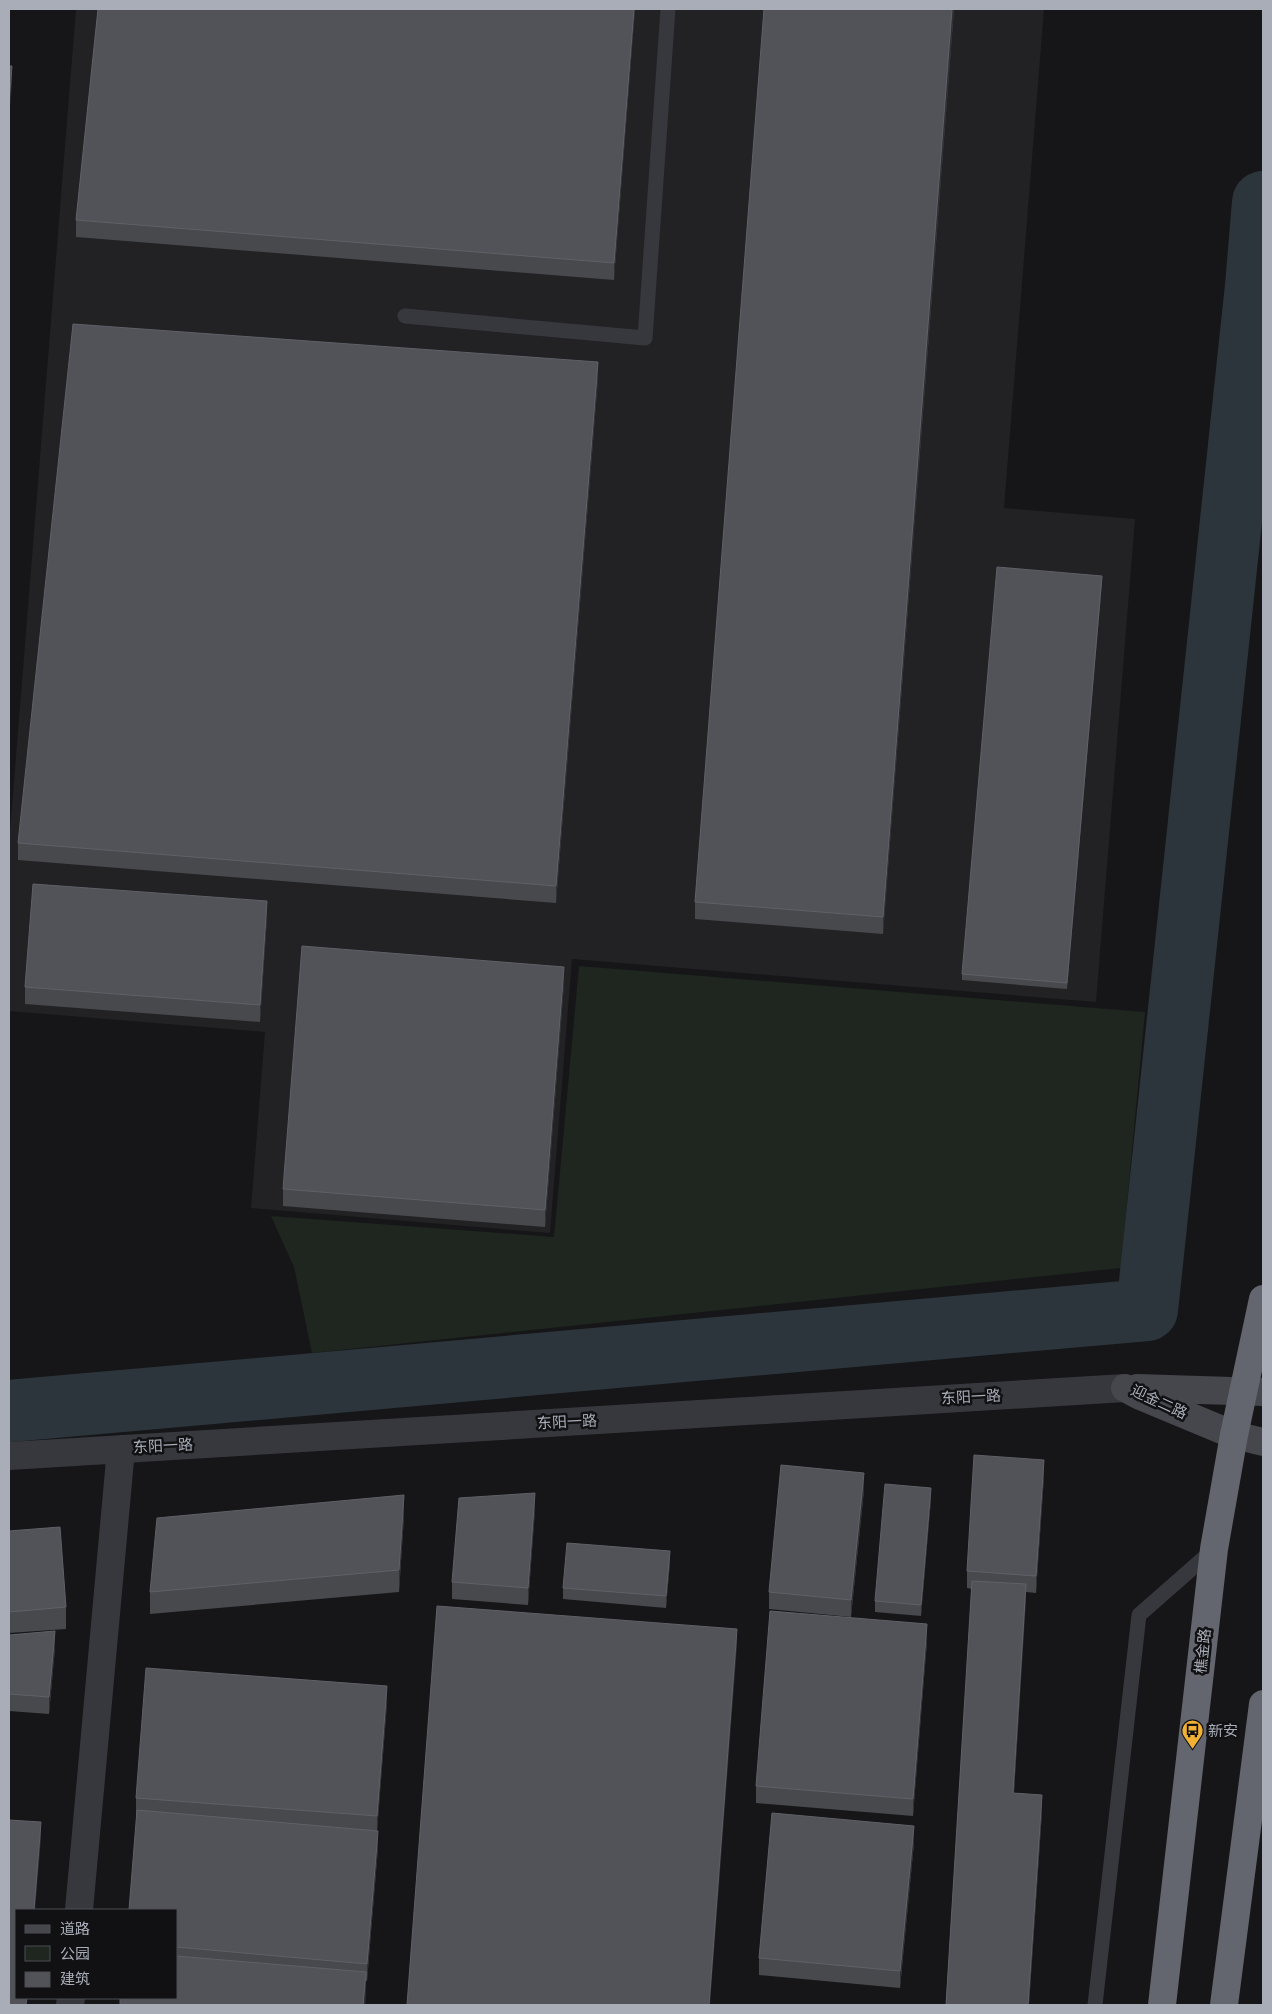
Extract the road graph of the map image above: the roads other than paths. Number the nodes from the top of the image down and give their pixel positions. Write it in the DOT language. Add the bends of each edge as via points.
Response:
graph roads {
  1 [pos="668,9"];
  2 [pos="405,316"];
  3 [pos="1263,1299"];
  4 [pos="1125,1388"];
  5 [pos="1253,1392"];
  6 [pos="1234,1435"];
  7 [pos="1263,1442"];
  8 [pos="121,1449"];
  9 [pos="9,1456"];
  10 [pos="1214,1549"];
  11 [pos="1263,1704"];
  12 [pos="1261,1740"];
  13 [pos="79,1909"];
  14 [pos="1094,2005"];
  15 [pos="1162,2005"];
  16 [pos="1224,2005"];
  1 -- 2 [label="lane" via="645,338"];
  3 -- 5 [label="highway, 樵金路"];
  4 -- 5 [label="street, 迎金二路"];
  4 -- 6 [label="street, 迎金二路"];
  4 -- 8 [label="street, 东阳一路"];
  5 -- 6 [label="highway, 樵金路"];
  6 -- 7 [label="street, 迎金二路"];
  6 -- 10 [label="highway, 樵金路"];
  8 -- 9 [label="street, 东阳一路"];
  8 -- 13 [label="street"];
  10 -- 14 [label="lane" via="1139,1616"];
  10 -- 15 [label="highway, 樵金路"];
  11 -- 12 [label="highway"];
  12 -- 16 [label="highway"];
}
